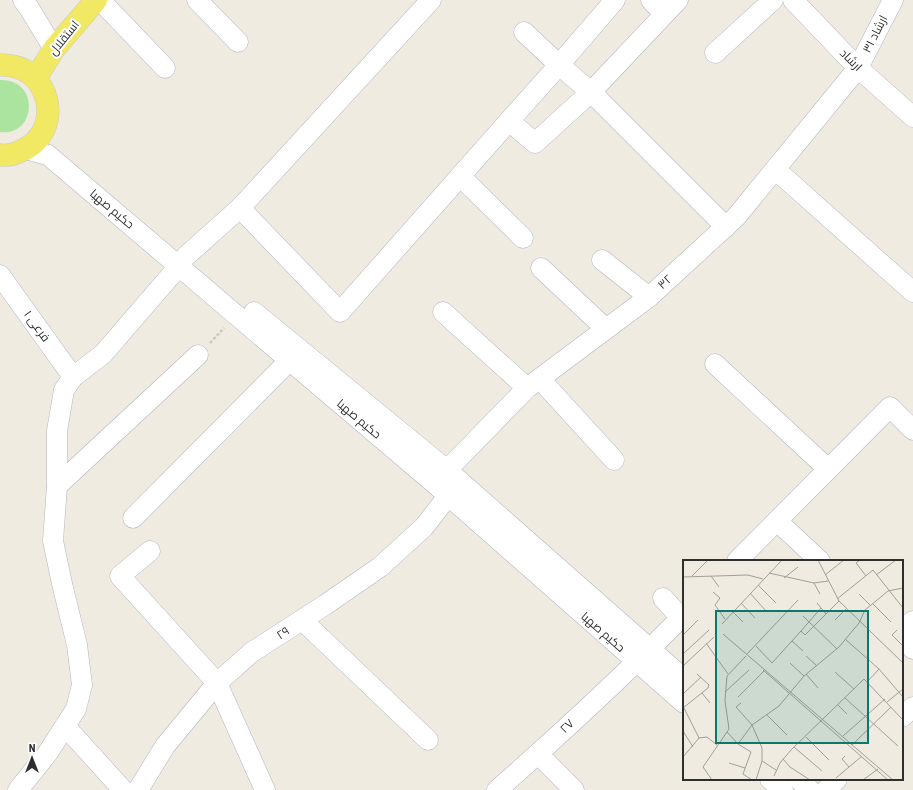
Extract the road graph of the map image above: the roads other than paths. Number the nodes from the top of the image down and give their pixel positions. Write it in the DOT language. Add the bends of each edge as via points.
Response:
graph roads {
  1 [pos="23,0"];
  2 [pos="96,0"];
  3 [pos="100,0"];
  4 [pos="197,0"];
  5 [pos="431,0"];
  6 [pos="615,0"];
  7 [pos="678,0"];
  8 [pos="773,0"];
  9 [pos="793,0"];
  10 [pos="893,0"];
  11 [pos="657,7"];
  12 [pos="524,32"];
  13 [pos="238,42"];
  14 [pos="54,49"];
  15 [pos="715,53"];
  16 [pos="0,65"];
  17 [pos="559,65"];
  18 [pos="165,68"];
  19 [pos="858,68"];
  20 [pos="36,78"];
  21 [pos="591,92"];
  22 [pos="913,117"];
  23 [pos="509,121"];
  24 [pos="33,142"];
  25 [pos="0,155"];
  26 [pos="776,170"];
  27 [pos="460,176"];
  28 [pos="240,208"];
  29 [pos="726,227"];
  30 [pos="523,238"];
  31 [pos="602,260"];
  32 [pos="183,261"];
  33 [pos="541,268"];
  34 [pos="0,275"];
  35 [pos="913,292"];
  36 [pos="649,297"];
  37 [pos="443,312"];
  38 [pos="606,329"];
  39 [pos="198,355"];
  40 [pos="290,360"];
  41 [pos="715,364"];
  42 [pos="73,377"];
  43 [pos="534,384"];
  44 [pos="911,423"];
  45 [pos="614,460"];
  46 [pos="828,469"];
  47 [pos="447,470"];
  48 [pos="57,486"];
  49 [pos="448,496"];
  50 [pos="133,518"];
  51 [pos="777,521"];
  52 [pos="150,551"];
  53 [pos="738,560"];
  54 [pos="819,560"];
  55 [pos="663,598"];
  56 [pos="682,616"];
  57 [pos="302,620"];
  58 [pos="913,621"];
  59 [pos="903,630"];
  60 [pos="903,639"];
  61 [pos="913,649"];
  62 [pos="643,655"];
  63 [pos="683,678"];
  64 [pos="217,683"];
  65 [pos="683,702"];
  66 [pos="913,707"];
  67 [pos="903,716"];
  68 [pos="65,726"];
  69 [pos="428,740"];
  70 [pos="538,754"];
  71 [pos="771,780"];
  72 [pos="799,780"];
  73 [pos="836,780"];
  74 [pos="18,790"];
  75 [pos="123,790"];
  76 [pos="138,790"];
  77 [pos="265,790"];
  78 [pos="497,790"];
  79 [pos="574,790"];
  80 [pos="783,790"];
  81 [pos="810,790"];
  82 [pos="826,790"];
  1 -- 14 [label="street"];
  2 -- 14 [label="main road, استقلال"];
  3 -- 18 [label="street"];
  4 -- 13 [label="street"];
  5 -- 28 [label="street"];
  6 -- 17 [label="street"];
  7 -- 11 [label="street"];
  8 -- 15 [label="street"];
  9 -- 19 [label="street, ارشاد"];
  10 -- 19 [label="street, ارشاد ۳۱"];
  11 -- 21 [label="street"];
  12 -- 17 [label="street"];
  14 -- 20 [label="main road, استقلال"];
  16 -- 20 [label="main road" via="8,64 23,69"];
  17 -- 21 [label="street"];
  17 -- 23 [label="street"];
  19 -- 22 [label="street, ارشاد"];
  19 -- 26 [label="street, ۳۲"];
  20 -- 24 [label="main road" via="43,88 48,112 46,125"];
  21 -- 23 [label="street" via="535,144"];
  21 -- 29 [label="street"];
  23 -- 27 [label="street"];
  24 -- 25 [label="main road" via="15,153"];
  24 -- 32 [label="street, حکیم صهبا"];
  26 -- 29 [label="street, ۳۲"];
  26 -- 35 [label="street"];
  27 -- 28 [label="street" via="340,312"];
  27 -- 30 [label="street"];
  28 -- 32 [label="street"];
  29 -- 36 [label="street, ۳۲"];
  31 -- 36 [label="street"];
  32 -- 40 [label="street, حکیم صهبا" via="236,315"];
  32 -- 42 [label="street" via="103,354"];
  32 -- 47 [label="street, حکیم صهبا"];
  33 -- 38 [label="street"];
  34 -- 42 [label="street, فرعی ۱"];
  36 -- 38 [label="street, ۳۲"];
  37 -- 43 [label="street"];
  38 -- 43 [label="street, ۳۲"];
  39 -- 48 [label="street"];
  40 -- 49 [label="street, حکیم صهبا"];
  40 -- 50 [label="street"];
  41 -- 46 [label="street"];
  42 -- 48 [label="street" via="64,390 57,431"];
  43 -- 45 [label="street"];
  43 -- 47 [label="street, ۳۲"];
  44 -- 46 [label="street" via="890,407"];
  46 -- 51 [label="street"];
  47 -- 49 [label="street"];
  47 -- 62 [label="street, حکیم صهبا"];
  48 -- 68 [label="street" via="53,542 77,645 82,685 76,709"];
  49 -- 57 [label="street, ۲۹" via="424,526 380,567"];
  49 -- 62 [label="street, حکیم صهبا"];
  51 -- 53 [label="street"];
  51 -- 54 [label="street"];
  52 -- 64 [label="street" via="120,576"];
  55 -- 56 [label="street"];
  56 -- 62 [label="street, ۲۷"];
  57 -- 64 [label="street, ۲۹" via="252,652"];
  57 -- 69 [label="street"];
  58 -- 59 [label="street"];
  60 -- 61 [label="street"];
  62 -- 63 [label="street, حکیم صهبا"];
  62 -- 65 [label="street, حکیم صهبا"];
  62 -- 70 [label="street, ۲۷"];
  64 -- 76 [label="street, ۲۹" via="165,746"];
  64 -- 77 [label="street"];
  66 -- 67 [label="street"];
  68 -- 74 [label="street" via="47,754"];
  68 -- 75 [label="street"];
  70 -- 78 [label="street, ۲۷"];
  70 -- 79 [label="street"];
  71 -- 80 [label="street"];
  72 -- 81 [label="street"];
  73 -- 82 [label="street"];
}
